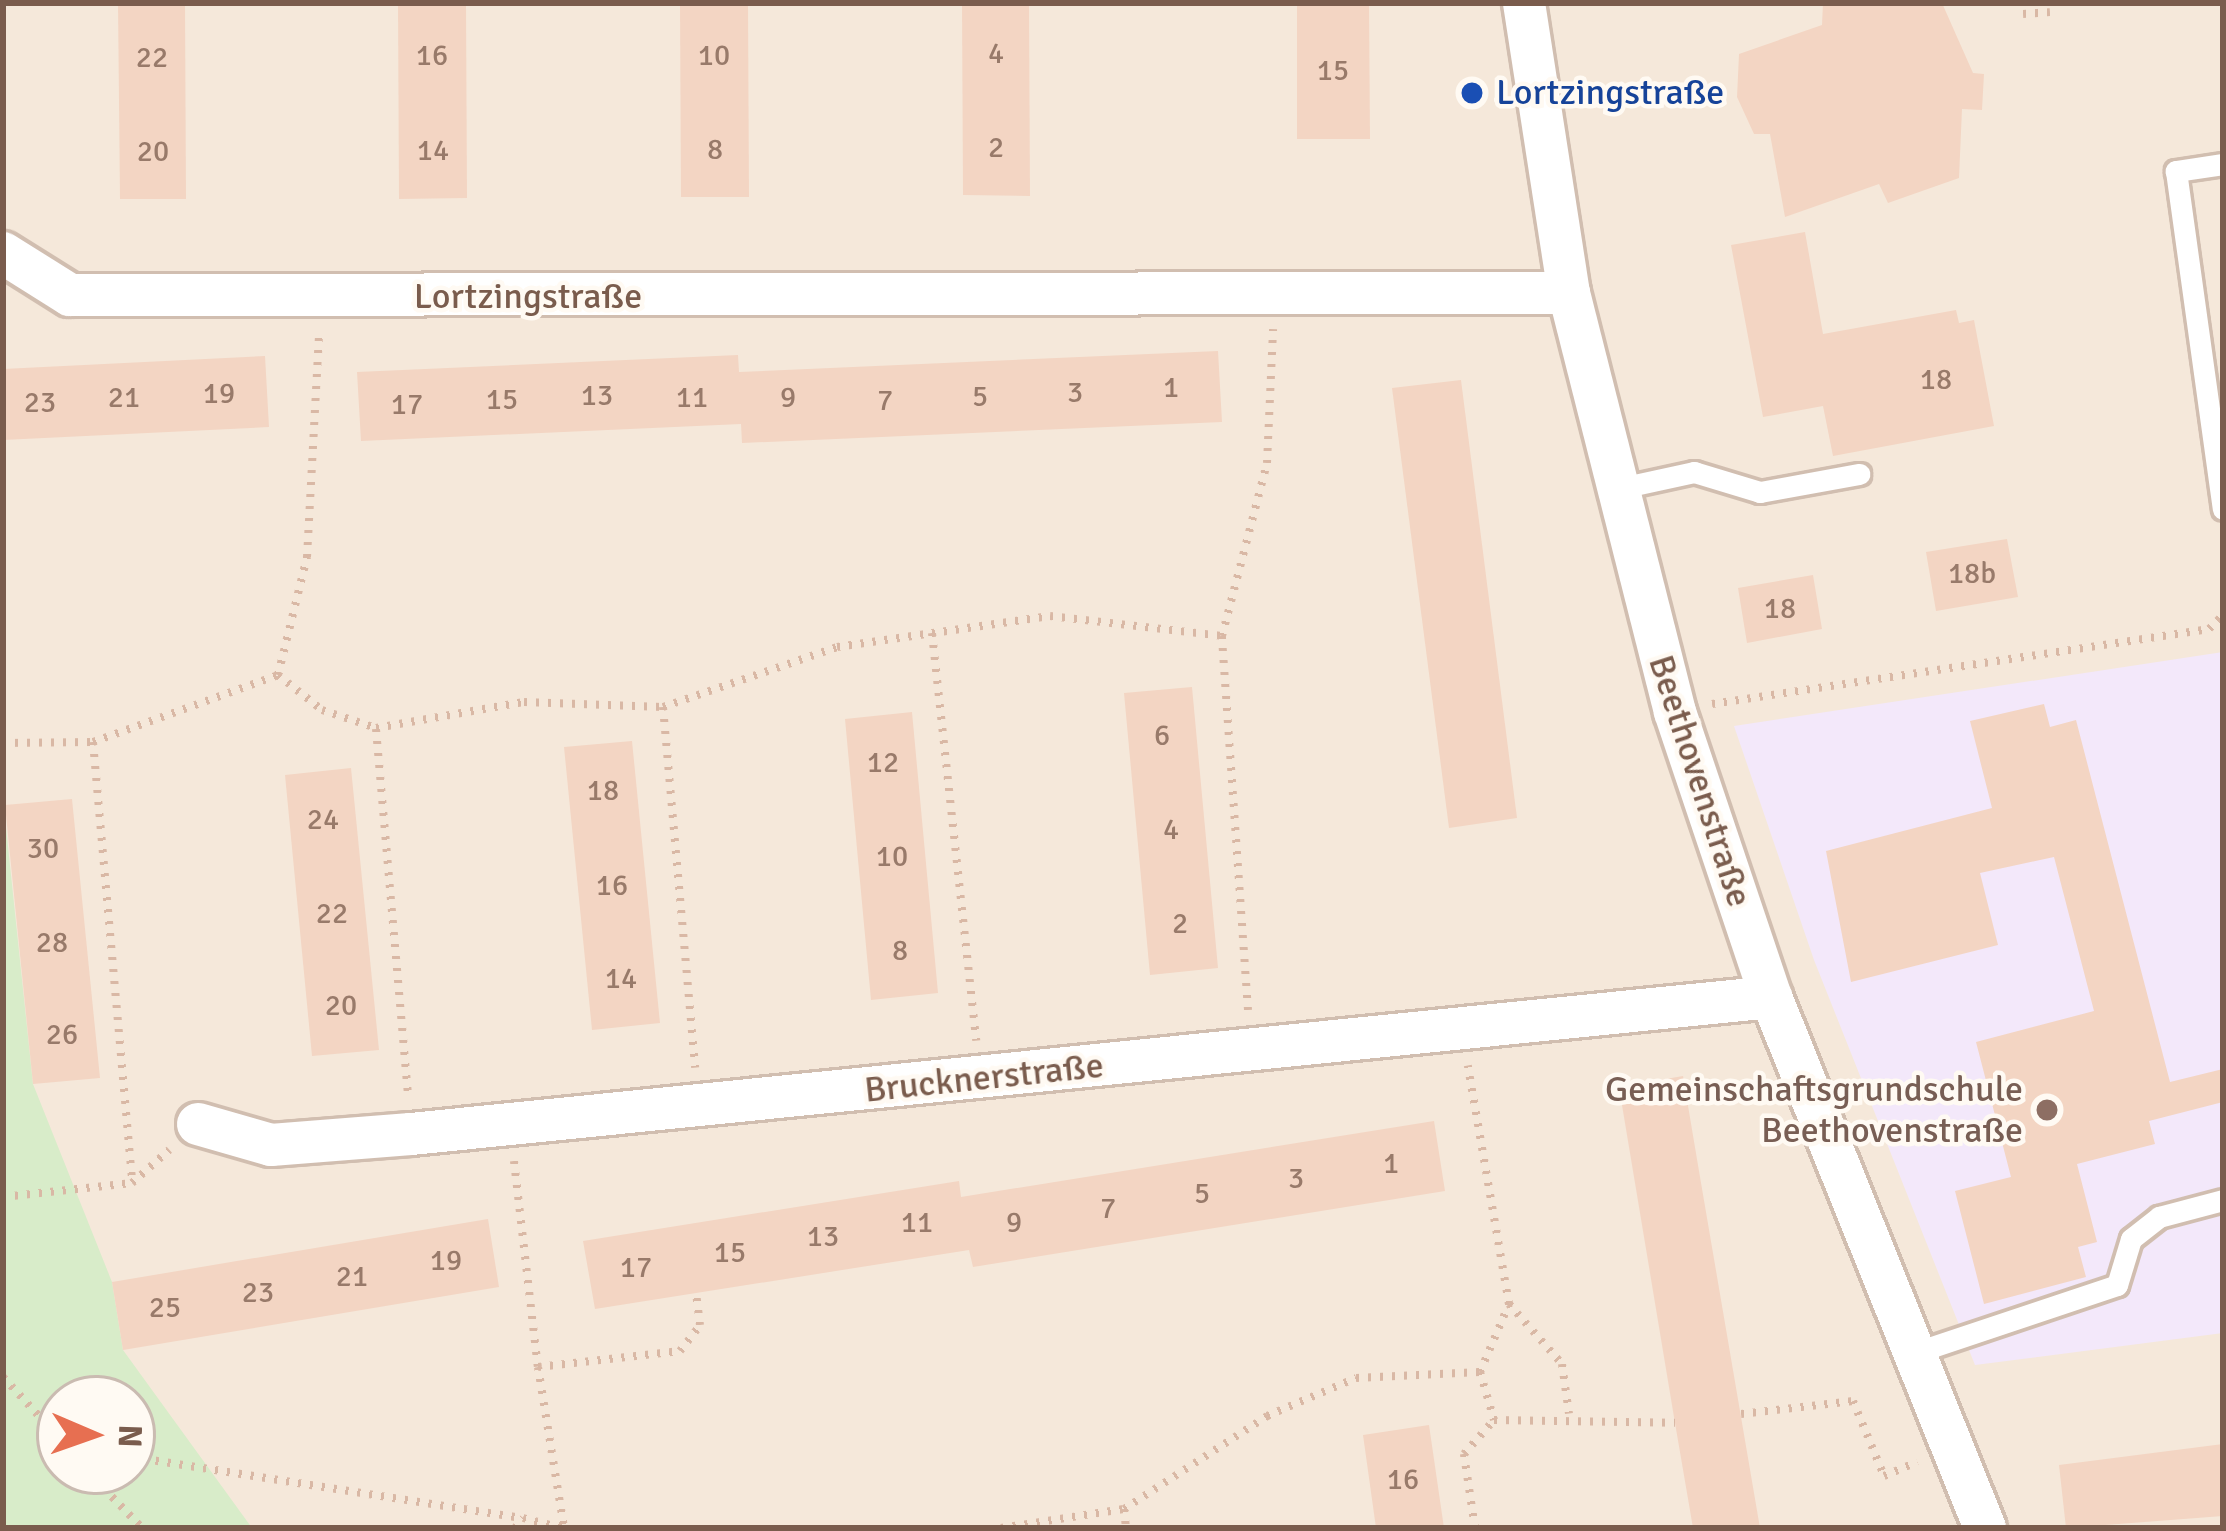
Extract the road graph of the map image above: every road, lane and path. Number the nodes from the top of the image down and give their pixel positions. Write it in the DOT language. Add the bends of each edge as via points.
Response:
graph roads {
  1 [pos="1524,3"];
  2 [pos="2022,3"];
  3 [pos="2050,12"];
  4 [pos="2223,164"];
  5 [pos="3,253"];
  6 [pos="1275,292"];
  7 [pos="1569,293"];
  8 [pos="321,297"];
  9 [pos="1859,474"];
  10 [pos="1615,489"];
  11 [pos="2223,509"];
  12 [pos="2223,615"];
  13 [pos="932,633"];
  14 [pos="1222,636"];
  15 [pos="278,675"];
  16 [pos="663,707"];
  17 [pos="1675,712"];
  18 [pos="376,728"];
  19 [pos="3,742"];
  20 [pos="93,742"];
  21 [pos="1771,997"];
  22 [pos="1462,1031"];
  23 [pos="1253,1052"];
  24 [pos="980,1078"];
  25 [pos="699,1106"];
  26 [pos="198,1124"];
  27 [pos="509,1124"];
  28 [pos="412,1134"];
  29 [pos="132,1183"];
  30 [pos="3,1197"];
  31 [pos="2223,1200"];
  32 [pos="696,1294"];
  33 [pos="1509,1304"];
  34 [pos="1914,1353"];
  35 [pos="538,1367"];
  36 [pos="1480,1372"];
  37 [pos="3,1377"];
  38 [pos="36,1412"];
  39 [pos="1568,1414"];
  40 [pos="1741,1414"];
  41 [pos="1494,1420"];
  42 [pos="1676,1423"];
  43 [pos="1951,1447"];
  44 [pos="156,1461"];
  45 [pos="110,1495"];
  46 [pos="1124,1509"];
  47 [pos="523,1518"];
  48 [pos="142,1528"];
  49 [pos="515,1528"];
  50 [pos="563,1528"];
  51 [pos="1001,1528"];
  52 [pos="1126,1528"];
  53 [pos="1475,1528"];
  54 [pos="1984,1528"];
  1 -- 7 [label="street, Beethovenstraße"];
  2 -- 3 [label="path" via="2023,14"];
  4 -- 11 [label="lane" via="2176,171"];
  5 -- 8 [label="street, Lortzingstraße" via="70,295"];
  6 -- 7 [label="street, Lortzingstraße"];
  6 -- 8 [label="street, Lortzingstraße"];
  6 -- 14 [label="path" via="1267,463"];
  7 -- 10 [label="street, Beethovenstraße"];
  8 -- 15 [label="path" via="308,557"];
  9 -- 10 [label="lane" via="1760,492 1694,472"];
  10 -- 17 [label="street, Beethovenstraße"];
  12 -- 17 [label="path" via="2209,629"];
  13 -- 14 [label="path" via="1050,616"];
  13 -- 16 [label="path" via="837,647"];
  13 -- 24 [label="path"];
  14 -- 23 [label="path"];
  15 -- 18 [label="path" via="322,710"];
  15 -- 20 [label="path"];
  16 -- 18 [label="path" via="524,702"];
  16 -- 25 [label="path"];
  17 -- 21 [label="street, Beethovenstraße"];
  18 -- 28 [label="path"];
  19 -- 20 [label="path"];
  20 -- 29 [label="path"];
  21 -- 22 [label="street, Brucknerstraße"];
  21 -- 34 [label="street, Beethovenstraße"];
  22 -- 23 [label="street, Brucknerstraße"];
  22 -- 33 [label="path"];
  23 -- 24 [label="street, Brucknerstraße"];
  24 -- 25 [label="street, Brucknerstraße"];
  25 -- 27 [label="street, Brucknerstraße"];
  26 -- 28 [label="street, Brucknerstraße" via="271,1145"];
  26 -- 29 [label="path"];
  27 -- 28 [label="street, Brucknerstraße"];
  27 -- 35 [label="path"];
  29 -- 30 [label="path"];
  31 -- 34 [label="lane" via="2159,1217 2131,1239 2117,1286"];
  32 -- 35 [label="path" via="700,1325 680,1351"];
  33 -- 36 [label="path"];
  33 -- 39 [label="path" via="1562,1364"];
  34 -- 43 [label="street, Beethovenstraße"];
  35 -- 50 [label="path"];
  36 -- 41 [label="path"];
  36 -- 46 [label="path" via="1356,1378 1267,1416"];
  37 -- 38 [label="path"];
  39 -- 41 [label="path"];
  39 -- 42 [label="path"];
  40 -- 43 [label="path" via="1852,1401 1884,1476"];
  41 -- 53 [label="path" via="1464,1454"];
  43 -- 54 [label="street, Beethovenstraße"];
  44 -- 47 [label="path"];
  45 -- 48 [label="path"];
  46 -- 51 [label="path"];
  46 -- 52 [label="path"];
  47 -- 49 [label="path"];
  47 -- 50 [label="path"];
}
